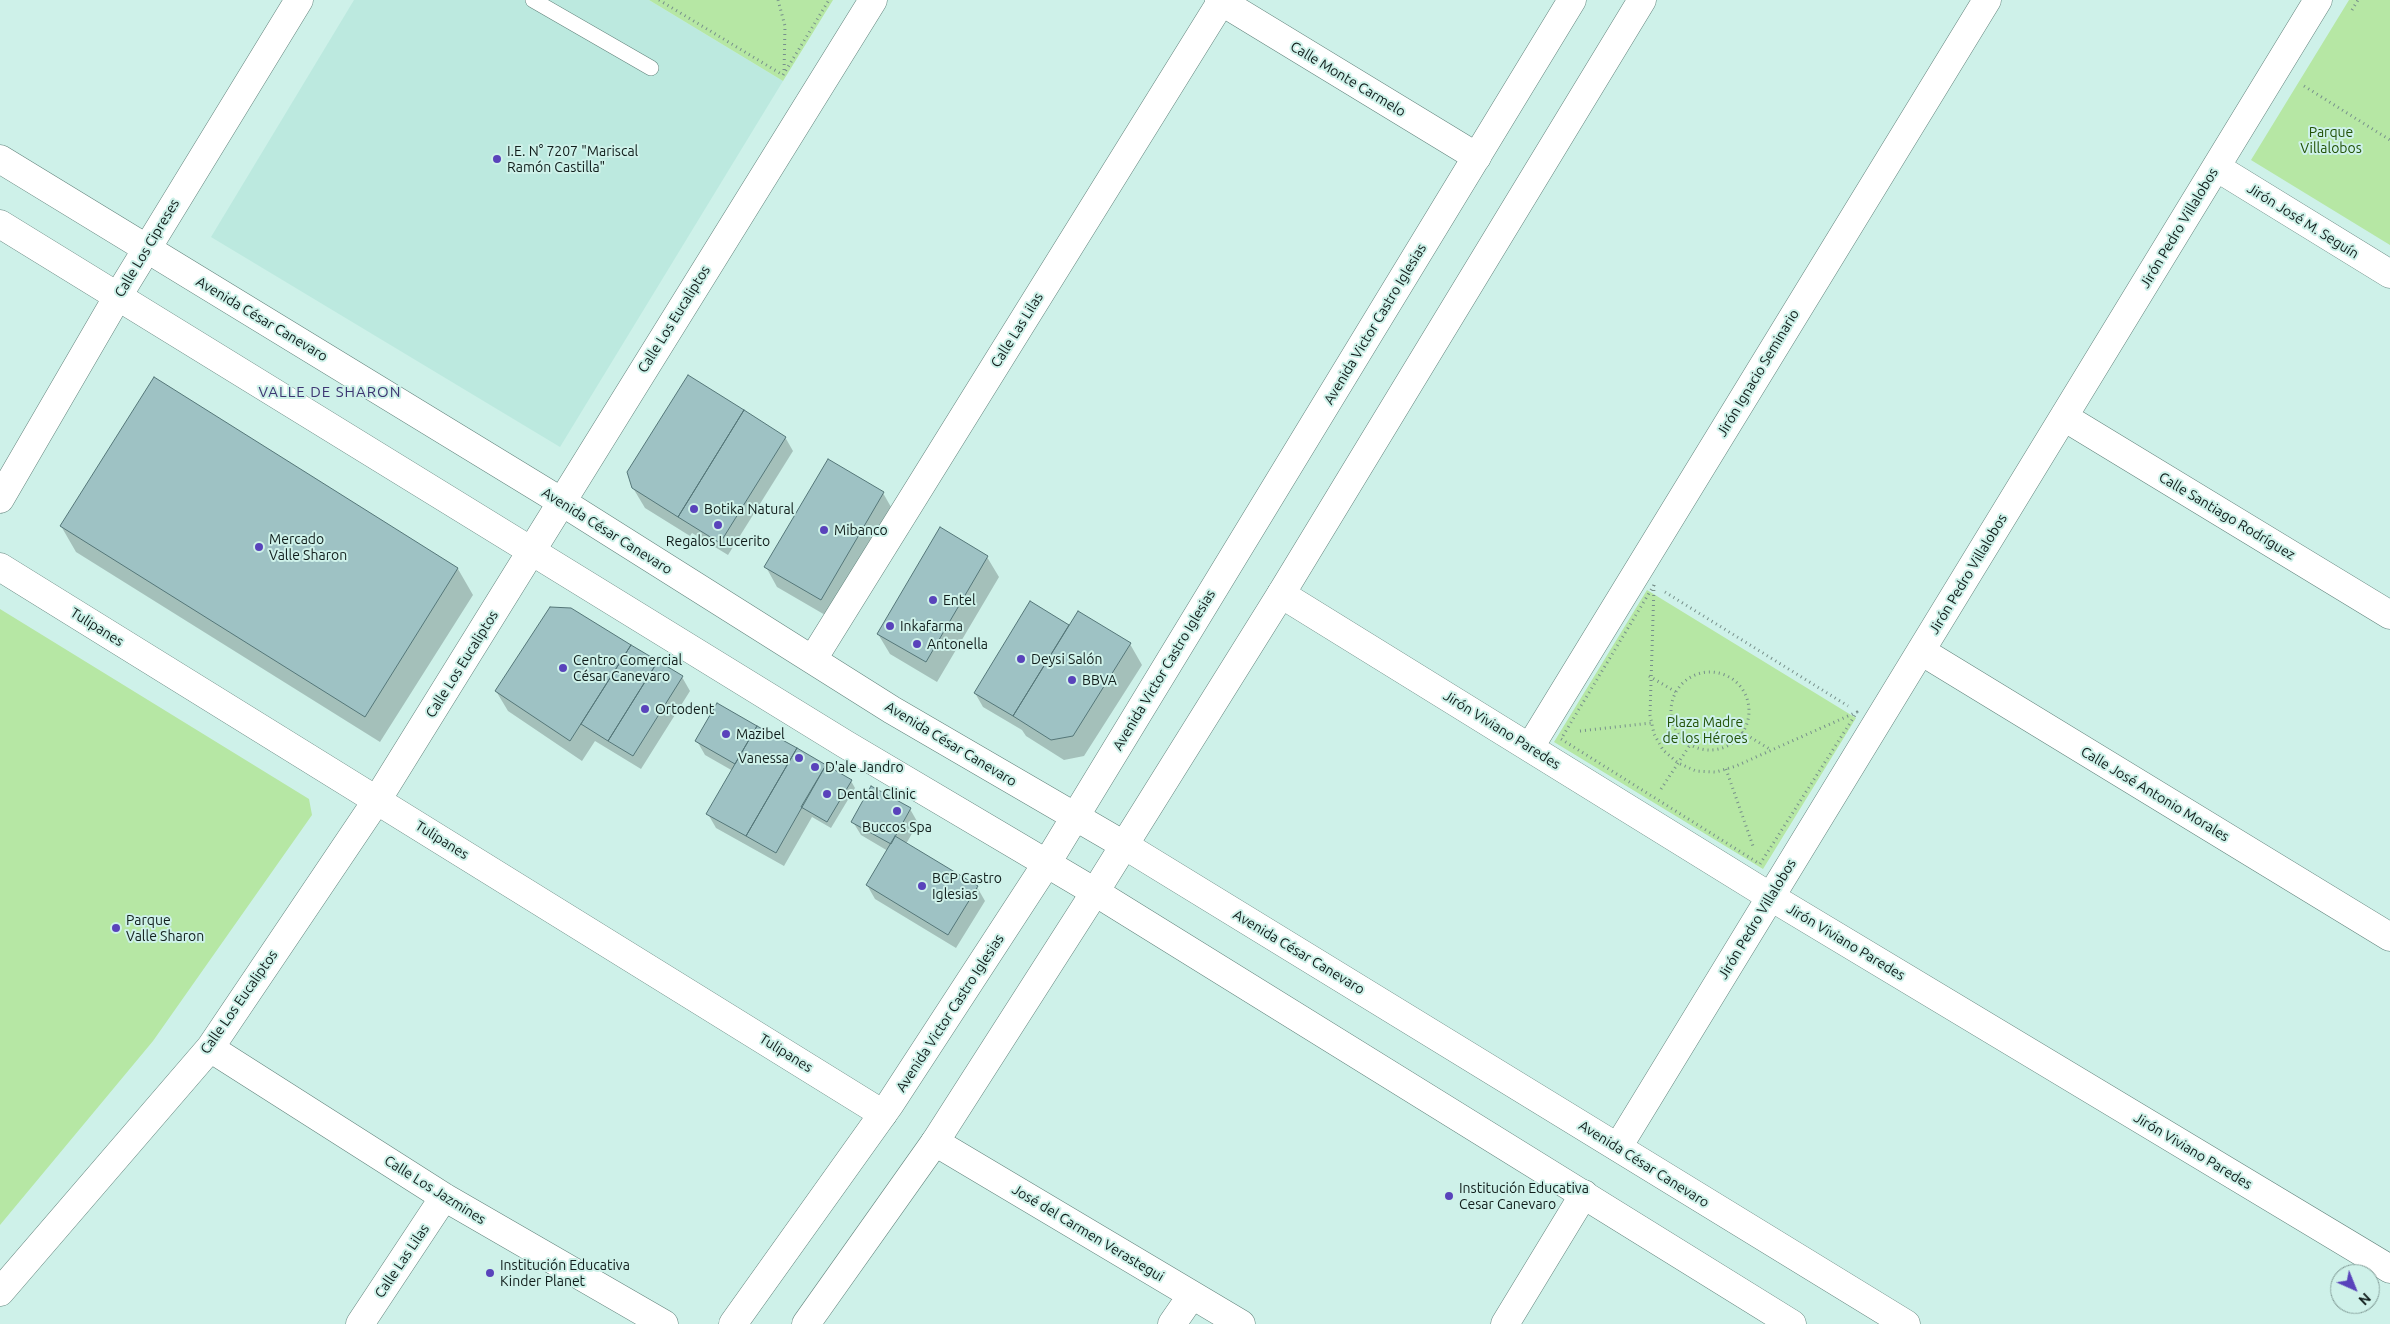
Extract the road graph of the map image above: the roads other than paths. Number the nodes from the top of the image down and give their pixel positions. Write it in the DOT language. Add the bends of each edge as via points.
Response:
graph roads {
  1 [pos="300,0"];
  2 [pos="533,0"];
  3 [pos="873,0"];
  4 [pos="1572,0"];
  5 [pos="1642,0"];
  6 [pos="1987,0"];
  7 [pos="2318,0"];
  8 [pos="1220,1"];
  9 [pos="651,68"];
  10 [pos="1477,157"];
  11 [pos="0,159"];
  12 [pos="2216,167"];
  13 [pos="0,224"];
  14 [pos="146,249"];
  15 [pos="2390,274"];
  16 [pos="118,296"];
  17 [pos="2064,417"];
  18 [pos="0,499"];
  19 [pos="562,502"];
  20 [pos="531,552"];
  21 [pos="0,567"];
  22 [pos="1281,594"];
  23 [pos="2390,615"];
  24 [pos="1921,650"];
  25 [pos="813,659"];
  26 [pos="1534,741"];
  27 [pos="377,800"];
  28 [pos="1075,818"];
  29 [pos="1124,845"];
  30 [pos="1047,864"];
  31 [pos="1095,892"];
  32 [pos="1771,897"];
  33 [pos="2390,937"];
  34 [pos="210,1048"];
  35 [pos="883,1114"];
  36 [pos="935,1142"];
  37 [pos="1618,1147"];
  38 [pos="1584,1194"];
  39 [pos="444,1197"];
  40 [pos="2390,1269"];
  41 [pos="0,1292"];
  42 [pos="1192,1295"];
  43 [pos="360,1324"];
  44 [pos="664,1324"];
  45 [pos="733,1324"];
  46 [pos="806,1324"];
  47 [pos="1172,1324"];
  48 [pos="1241,1324"];
  49 [pos="1505,1324"];
  50 [pos="1792,1324"];
  51 [pos="1906,1324"];
  1 -- 14 [label="street, Calle Los Cipreses"];
  2 -- 9 [label="lane"];
  3 -- 19 [label="street, Calle Los Eucaliptos"];
  4 -- 10 [label="street, Avenida Victor Castro Iglesias"];
  5 -- 22 [label="street"];
  6 -- 26 [label="street, Jirón Ignacio Seminario" via="1645,579"];
  7 -- 12 [label="street, Jirón Pedro Villalobos"];
  8 -- 10 [label="street, Calle Monte Carmelo"];
  8 -- 25 [label="street, Calle Las Lilas"];
  10 -- 28 [label="street, Avenida Victor Castro Iglesias"];
  11 -- 14 [label="street, Avenida César Canevaro"];
  12 -- 15 [label="street, Jirón José M. Seguín"];
  12 -- 17 [label="street, Jirón Pedro Villalobos"];
  13 -- 16 [label="street"];
  14 -- 16 [label="street, Calle Los Cipreses"];
  14 -- 19 [label="street, Avenida César Canevaro"];
  16 -- 18 [label="street, Calle Los Cipreses"];
  16 -- 20 [label="street"];
  17 -- 23 [label="street, Calle Santiago Rodríguez"];
  17 -- 24 [label="street, Jirón Pedro Villalobos"];
  19 -- 20 [label="street, Calle Los Eucaliptos"];
  19 -- 25 [label="street, Avenida César Canevaro"];
  20 -- 27 [label="street, Calle Los Eucaliptos"];
  20 -- 30 [label="street"];
  21 -- 27 [label="street, Tulipanes"];
  22 -- 26 [label="street, Jirón Viviano Paredes"];
  22 -- 29 [label="street"];
  24 -- 32 [label="street, Jirón Pedro Villalobos" via="1866,718"];
  24 -- 33 [label="street, Calle José Antonio Morales"];
  25 -- 28 [label="street, Avenida César Canevaro" via="892,710"];
  26 -- 32 [label="street, Jirón Viviano Paredes" via="1649,808"];
  27 -- 34 [label="street, Calle Los Eucaliptos"];
  27 -- 35 [label="street, Tulipanes"];
  28 -- 29 [label="street, Avenida César Canevaro"];
  28 -- 30 [label="street, Avenida Victor Castro Iglesias"];
  29 -- 31 [label="street"];
  29 -- 37 [label="street, Avenida César Canevaro"];
  30 -- 31 [label="street"];
  30 -- 35 [label="street, Avenida Victor Castro Iglesias"];
  31 -- 36 [label="street"];
  31 -- 38 [label="street"];
  32 -- 37 [label="street, Jirón Pedro Villalobos"];
  32 -- 40 [label="street, Jirón Viviano Paredes"];
  34 -- 39 [label="street, Calle Los Jazmines"];
  34 -- 41 [label="street, Calle Los Eucaliptos"];
  35 -- 45 [label="street, Avenida Victor Castro Iglesias"];
  36 -- 42 [label="street, José del Carmen Verastegui"];
  36 -- 46 [label="street"];
  37 -- 51 [label="street, Avenida César Canevaro"];
  38 -- 49 [label="street"];
  38 -- 50 [label="street"];
  39 -- 43 [label="street, Calle Las Lilas"];
  39 -- 44 [label="street, Calle Los Jazmines"];
  42 -- 47 [label="street"];
  42 -- 48 [label="street, José del Carmen Verastegui"];
}
